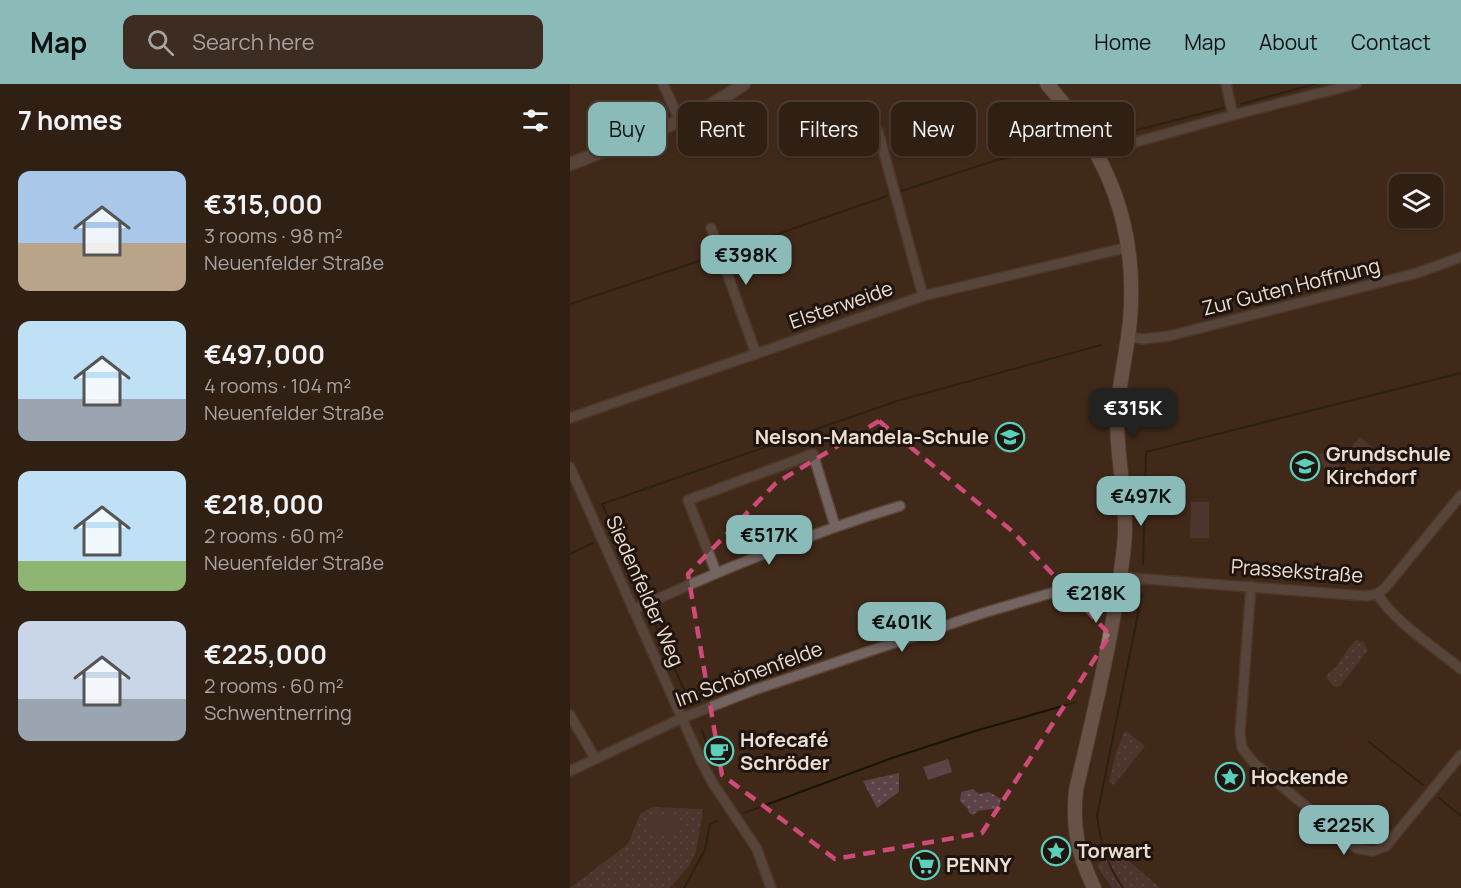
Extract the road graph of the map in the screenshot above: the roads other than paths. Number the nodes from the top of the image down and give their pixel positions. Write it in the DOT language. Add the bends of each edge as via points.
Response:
graph roads {
  1 [pos="663,84"];
  2 [pos="744,84"];
  3 [pos="1047,84"];
  4 [pos="1226,84"];
  5 [pos="1356,84"];
  6 [pos="716,102"];
  7 [pos="1062,102"];
  8 [pos="1233,115"];
  9 [pos="678,117"];
  10 [pos="678,122"];
  11 [pos="879,134"];
  12 [pos="1134,143"];
  13 [pos="1098,156"];
  14 [pos="570,164"];
  15 [pos="711,228"];
  16 [pos="1129,247"];
  17 [pos="1461,257"];
  18 [pos="923,296"];
  19 [pos="1128,337"];
  20 [pos="756,354"];
  21 [pos="570,418"];
  22 [pos="570,468"];
  23 [pos="1461,495"];
  24 [pos="900,506"];
  25 [pos="835,526"];
  26 [pos="716,572"];
  27 [pos="1120,578"];
  28 [pos="1251,586"];
  29 [pos="1377,594"];
  30 [pos="633,609"];
  31 [pos="1461,669"];
  32 [pos="570,715"];
  33 [pos="682,717"];
  34 [pos="1461,755"];
  35 [pos="595,758"];
  36 [pos="570,771"];
  37 [pos="771,888"];
  38 [pos="1094,888"];
  1 -- 9 [label="street"];
  2 -- 6 [label="street"];
  3 -- 7 [label="main road"];
  4 -- 8 [label="street"];
  5 -- 8 [label="street"];
  8 -- 12 [label="street"];
  10 -- 14 [label="street"];
  11 -- 18 [label="street"];
  13 -- 16 [label="main road" via="1119,202"];
  15 -- 20 [label="street"];
  16 -- 18 [label="street, Elsterweide"];
  16 -- 19 [label="main road"];
  17 -- 19 [label="street, Zur Guten Hoffnung" via="1417,273 1169,336"];
  18 -- 20 [label="street, Elsterweide"];
  19 -- 27 [label="main road" via="1117,416 1125,530"];
  20 -- 21 [label="street, Elsterweide"];
  22 -- 30 [label="street, Siedenfelder Weg"];
  23 -- 29 [label="street, Prassekstraße"];
  24 -- 25 [label="street"];
  25 -- 26 [label="street"];
  25 -- 26 [label="street" via="813,454 688,500"];
  26 -- 30 [label="street"];
  27 -- 28 [label="street, Prassekstraße"];
  27 -- 33 [label="street, Im Schönenfelde" via="1089,582 983,613"];
  27 -- 38 [label="main road" via="1074,809 1077,842"];
  28 -- 29 [label="street, Prassekstraße"];
  28 -- 34 [label="street" via="1242,748 1254,764 1356,848 1365,851 1389,844"];
  29 -- 31 [label="street" via="1402,621"];
  30 -- 33 [label="street, Siedenfelder Weg"];
  32 -- 35 [label="street"];
  33 -- 35 [label="street, Im Schönenfelde"];
  33 -- 37 [label="street, Siedenfelder Weg" via="712,782 757,849"];
  35 -- 36 [label="street, Im Schönenfelde"];
}
